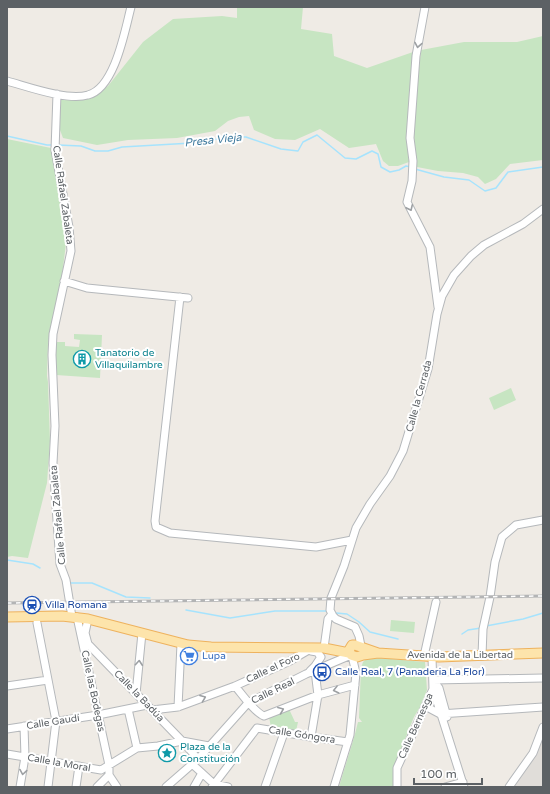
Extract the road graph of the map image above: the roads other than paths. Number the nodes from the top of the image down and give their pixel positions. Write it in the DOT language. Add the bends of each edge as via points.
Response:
graph roads {
  1 [pos="131,7"];
  2 [pos="425,7"];
  3 [pos="7,81"];
  4 [pos="57,94"];
  5 [pos="543,209"];
  6 [pos="64,281"];
  7 [pos="180,297"];
  8 [pos="188,298"];
  9 [pos="438,308"];
  10 [pos="543,520"];
  11 [pos="352,540"];
  12 [pos="436,602"];
  13 [pos="332,614"];
  14 [pos="7,617"];
  15 [pos="75,617"];
  16 [pos="88,619"];
  17 [pos="37,623"];
  18 [pos="142,633"];
  19 [pos="82,638"];
  20 [pos="88,644"];
  21 [pos="181,644"];
  22 [pos="326,648"];
  23 [pos="310,650"];
  24 [pos="356,651"];
  25 [pos="96,652"];
  26 [pos="85,654"];
  27 [pos="543,654"];
  28 [pos="428,656"];
  29 [pos="482,656"];
  30 [pos="315,671"];
  31 [pos="306,674"];
  32 [pos="543,678"];
  33 [pos="48,680"];
  34 [pos="433,680"];
  35 [pos="355,685"];
  36 [pos="7,686"];
  37 [pos="235,686"];
  38 [pos="433,689"];
  39 [pos="136,694"];
  40 [pos="318,695"];
  41 [pos="248,703"];
  42 [pos="147,704"];
  43 [pos="425,706"];
  44 [pos="178,707"];
  45 [pos="543,708"];
  46 [pos="128,709"];
  47 [pos="152,710"];
  48 [pos="443,713"];
  49 [pos="98,715"];
  50 [pos="56,721"];
  51 [pos="24,726"];
  52 [pos="543,727"];
  53 [pos="7,729"];
  54 [pos="284,733"];
  55 [pos="311,737"];
  56 [pos="182,741"];
  57 [pos="348,742"];
  58 [pos="209,746"];
  59 [pos="137,748"];
  60 [pos="7,754"];
  61 [pos="25,757"];
  62 [pos="52,761"];
  63 [pos="195,762"];
  64 [pos="109,765"];
  65 [pos="79,766"];
  66 [pos="202,773"];
  67 [pos="109,775"];
  68 [pos="464,784"];
  69 [pos="213,785"];
  70 [pos="20,787"];
  71 [pos="48,787"];
  72 [pos="76,787"];
  73 [pos="97,787"];
  74 [pos="118,787"];
  75 [pos="166,787"];
  76 [pos="194,787"];
  77 [pos="228,787"];
  78 [pos="265,787"];
  79 [pos="334,787"];
  80 [pos="397,787"];
  81 [pos="446,787"];
  82 [pos="469,787"];
  83 [pos="509,787"];
  1 -- 4 [label="street" via="115,65 100,89 81,97"];
  2 -- 9 [label="street, one-way" via="416,56 410,138 412,182 407,202 430,247"];
  3 -- 4 [label="street"];
  4 -- 6 [label="street, Calle Rafael Zabaleta" via="55,145 71,251"];
  5 -- 9 [label="street, Calle la Cerrada" via="523,224 484,245 471,256 454,275"];
  6 -- 7 [label="street" via="87,288"];
  6 -- 15 [label="street, Calle Rafael Zabaleta" via="53,334 54,463 60,564"];
  7 -- 8 [label="street"];
  7 -- 11 [label="street" via="156,527 170,533 316,548"];
  9 -- 11 [label="street, Calle la Cerrada" via="428,369 403,451 395,468 356,528"];
  10 -- 29 [label="street" via="516,525 502,537 483,627"];
  11 -- 13 [label="street, Calle la Cerrada" via="331,598"];
  12 -- 28 [label="street"];
  13 -- 22 [label="street, Calle la Cerrada" via="328,619"];
  13 -- 24 [label="street" via="336,619 352,625 357,630"];
  14 -- 15 [label="main road, Avenida de la Libertad"];
  15 -- 16 [label="main road, Avenida de la Libertad"];
  15 -- 19 [label="street, Calle las Bodegas"];
  16 -- 18 [label="main road, Avenida de la Libertad"];
  16 -- 20 [label="street" via="85,633"];
  17 -- 33 [label="street"];
  18 -- 21 [label="main road, Avenida de la Libertad"];
  39 -- 18 [label="street, one-way"];
  19 -- 20 [label="street, Calle la Badúa"];
  19 -- 26 [label="street, Calle las Bodegas"];
  20 -- 25 [label="street, Calle la Badúa"];
  21 -- 23 [label="main road, Avenida de la Libertad"];
  21 -- 44 [label="street"];
  22 -- 23 [label="main road, Avenida de la Libertad"];
  22 -- 24 [label="main road, Avenida de la Libertad"];
  23 -- 31 [label="street, Calle Real" via="317,652 320,657"];
  23 -- 37 [label="street, Calle el Foro"];
  24 -- 28 [label="main road, Avenida de la Libertad"];
  24 -- 30 [label="street, Calle Real"];
  24 -- 35 [label="street"];
  25 -- 26 [label="street"];
  25 -- 39 [label="street, Calle la Badúa"];
  26 -- 49 [label="street, Calle las Bodegas"];
  27 -- 29 [label="main road, Avenida de la Libertad"];
  28 -- 29 [label="main road, Avenida de la Libertad"];
  28 -- 34 [label="street"];
  30 -- 31 [label="street, Calle Real"];
  30 -- 40 [label="street"];
  31 -- 41 [label="street, Calle Real"];
  32 -- 34 [label="street"];
  33 -- 36 [label="street"];
  33 -- 50 [label="street"];
  34 -- 38 [label="street"];
  34 -- 48 [label="street" via="439,688"];
  35 -- 40 [label="street, one-way"];
  35 -- 57 [label="street"];
  37 -- 41 [label="street, Calle el Foro"];
  44 -- 37 [label="street, Calle el Foro, one-way"];
  38 -- 43 [label="street, Calle Bernesga"];
  38 -- 48 [label="street"];
  39 -- 42 [label="street, Calle la Badúa"];
  41 -- 40 [label="street, Calle el Foro, one-way" via="264,716"];
  40 -- 55 [label="street"];
  41 -- 58 [label="street, Calle Real"];
  42 -- 46 [label="street, Calle Gaudí"];
  42 -- 47 [label="street, Calle la Badúa"];
  43 -- 48 [label="street"];
  43 -- 80 [label="street, Calle Bernesga" via="397,768"];
  44 -- 47 [label="street, Calle el Foro"];
  45 -- 48 [label="street"];
  46 -- 49 [label="street, Calle Gaudí"];
  46 -- 59 [label="street"];
  47 -- 56 [label="street, Calle la Badúa"];
  48 -- 68 [label="street"];
  48 -- 82 [label="street"];
  49 -- 50 [label="street, Calle Gaudí"];
  49 -- 64 [label="street, Calle las Bodegas"];
  50 -- 51 [label="street, Calle Gaudí"];
  50 -- 62 [label="street"];
  51 -- 53 [label="street, Calle Gaudí"];
  51 -- 61 [label="street"];
  52 -- 83 [label="street" via="533,753"];
  54 -- 55 [label="street, Calle Góngora"];
  54 -- 69 [label="street, Calle Góngora" via="257,728"];
  54 -- 78 [label="street"];
  55 -- 57 [label="street, Calle Góngora"];
  56 -- 58 [label="street"];
  56 -- 59 [label="street"];
  56 -- 63 [label="street, Calle la Badúa"];
  57 -- 79 [label="street"];
  58 -- 63 [label="street"];
  59 -- 64 [label="street"];
  60 -- 61 [label="street, Calle la Moral"];
  61 -- 62 [label="street, Calle la Moral"];
  61 -- 70 [label="street, one-way"];
  62 -- 65 [label="street, Calle la Moral"];
  62 -- 71 [label="street"];
  63 -- 66 [label="street, Calle la Badúa"];
  63 -- 75 [label="street"];
  64 -- 65 [label="street, Calle la Moral" via="101,770"];
  64 -- 67 [label="street, Calle las Bodegas"];
  65 -- 72 [label="street"];
  66 -- 69 [label="street, Calle la Badúa"];
  66 -- 76 [label="street"];
  67 -- 73 [label="street"];
  67 -- 74 [label="street"];
  68 -- 81 [label="street"];
  69 -- 77 [label="street"];
}
